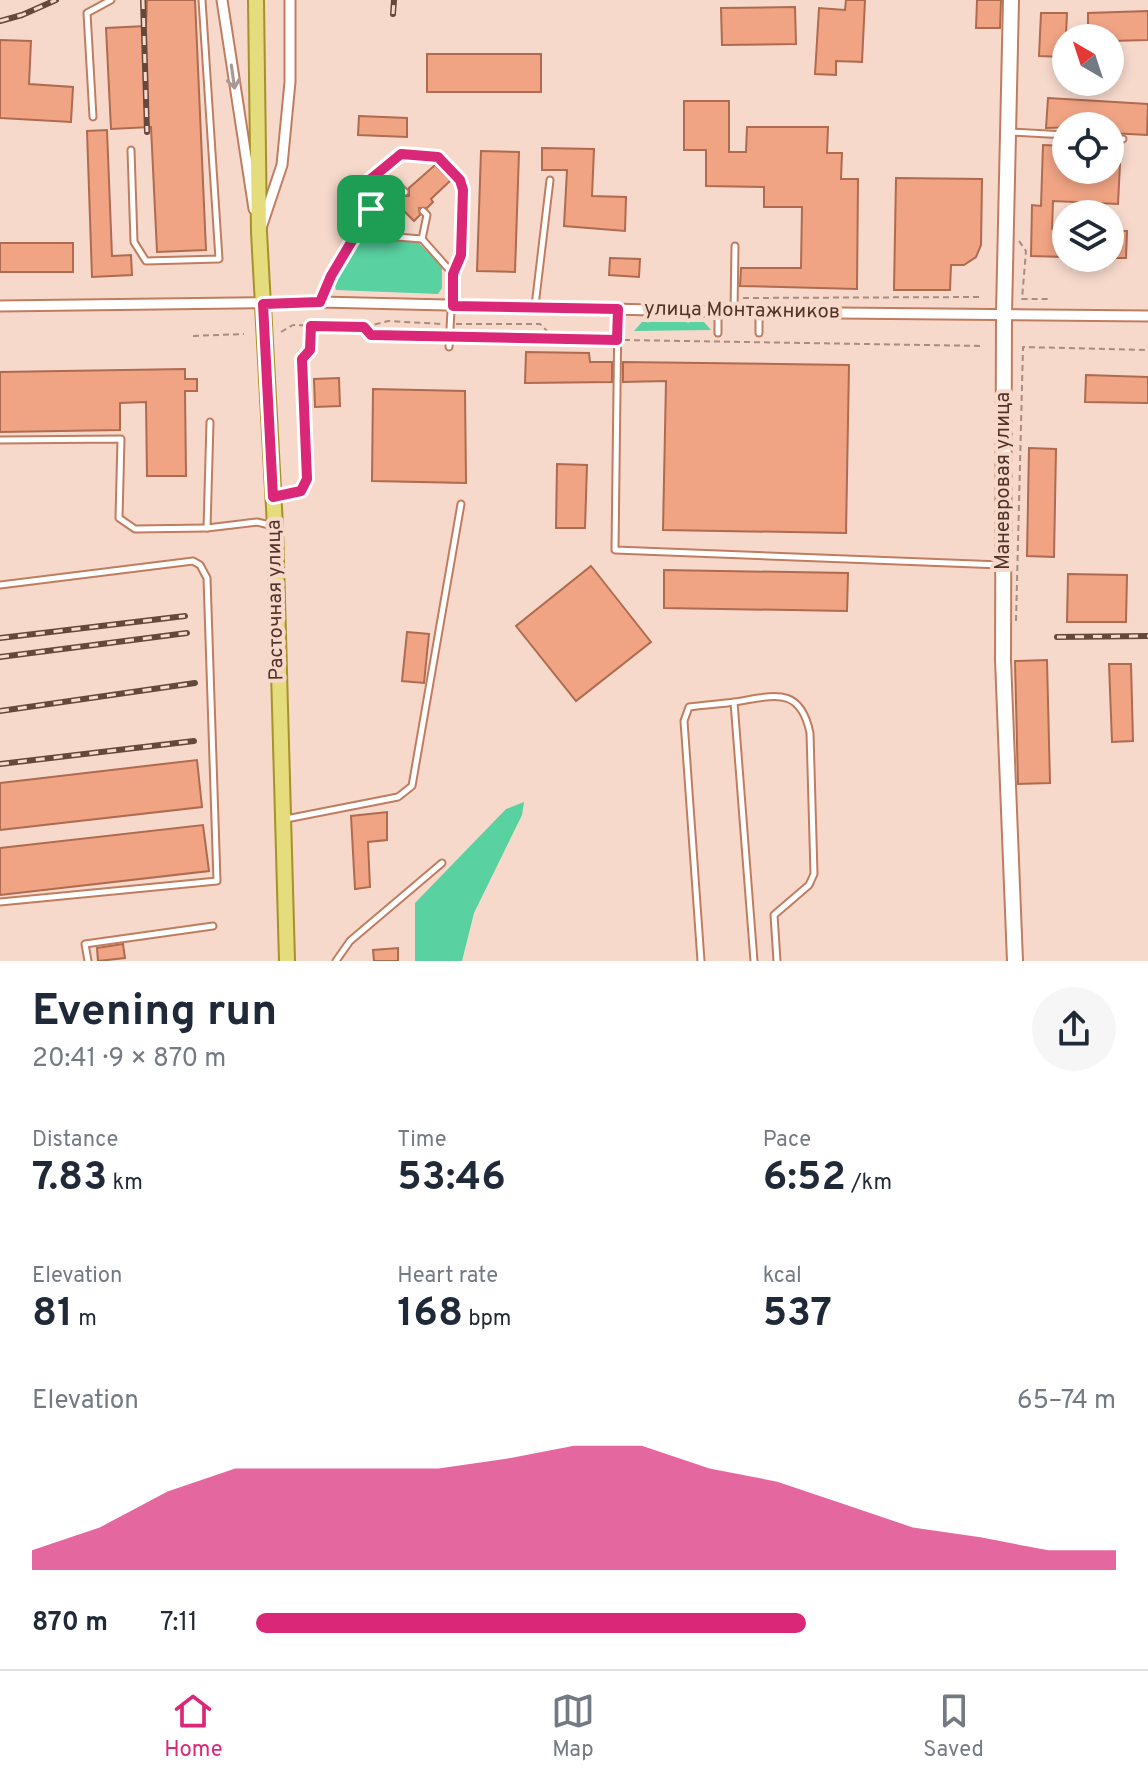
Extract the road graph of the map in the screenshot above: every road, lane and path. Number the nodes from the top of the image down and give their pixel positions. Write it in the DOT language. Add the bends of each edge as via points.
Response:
graph roads {
  1 [pos="111,0"];
  2 [pos="202,0"];
  3 [pos="222,0"];
  4 [pos="256,0"];
  5 [pos="290,0"];
  6 [pos="1011,0"];
  7 [pos="93,117"];
  8 [pos="1008,132"];
  9 [pos="1052,134"];
  10 [pos="131,150"];
  11 [pos="550,180"];
  12 [pos="405,192"];
  13 [pos="371,209"];
  14 [pos="423,211"];
  15 [pos="259,232"];
  16 [pos="358,234"];
  17 [pos="422,239"];
  18 [pos="1019,241"];
  19 [pos="735,246"];
  20 [pos="453,274"];
  21 [pos="981,297"];
  22 [pos="734,298"];
  23 [pos="1051,299"];
  24 [pos="320,302"];
  25 [pos="263,304"];
  26 [pos="0,306"];
  27 [pos="453,306"];
  28 [pos="535,307"];
  29 [pos="618,309"];
  30 [pos="718,312"];
  31 [pos="734,312"];
  32 [pos="759,312"];
  33 [pos="1004,313"];
  34 [pos="1148,316"];
  35 [pos="452,324"];
  36 [pos="311,326"];
  37 [pos="364,327"];
  38 [pos="281,332"];
  39 [pos="718,333"];
  40 [pos="759,333"];
  41 [pos="244,334"];
  42 [pos="193,336"];
  43 [pos="451,338"];
  44 [pos="548,340"];
  45 [pos="617,340"];
  46 [pos="983,346"];
  47 [pos="449,347"];
  48 [pos="310,350"];
  49 [pos="1148,350"];
  50 [pos="210,422"];
  51 [pos="0,440"];
  52 [pos="273,497"];
  53 [pos="461,504"];
  54 [pos="275,526"];
  55 [pos="207,528"];
  56 [pos="1004,565"];
  57 [pos="0,585"];
  58 [pos="1014,630"];
  59 [pos="734,702"];
  60 [pos="282,820"];
  61 [pos="442,863"];
  62 [pos="0,902"];
  63 [pos="213,926"];
  64 [pos="88,961"];
  65 [pos="287,961"];
  66 [pos="336,961"];
  67 [pos="701,961"];
  68 [pos="754,961"];
  69 [pos="777,961"];
  70 [pos="1015,961"];
  1 -- 7 [label="lane" via="87,13"];
  2 -- 10 [label="lane" via="219,259 146,261 134,242"];
  3 -- 15 [label="street, one-way"];
  4 -- 15 [label="main road, Расточная улица"];
  5 -- 15 [label="street" via="282,165"];
  6 -- 8 [label="main road, Маневровая улица"];
  8 -- 9 [label="lane"];
  8 -- 33 [label="main road, Маневровая улица"];
  11 -- 28 [label="lane"];
  12 -- 13 [label="lane" via="397,185"];
  13 -- 16 [label="lane"];
  13 -- 20 [label="lane" via="367,182 401,154 438,157 463,190 461,255"];
  14 -- 17 [label="lane" via="427,215"];
  15 -- 25 [label="main road, Расточная улица"];
  16 -- 17 [label="lane"];
  16 -- 24 [label="lane"];
  17 -- 20 [label="lane"];
  18 -- 23 [label="path" via="1026,251 1022,299"];
  19 -- 22 [label="lane"];
  20 -- 27 [label="lane"];
  21 -- 22 [label="path"];
  22 -- 31 [label="lane"];
  24 -- 25 [label="street, улица Монтажников"];
  24 -- 27 [label="street, улица Монтажников"];
  25 -- 26 [label="street, улица Монтажников"];
  25 -- 52 [label="main road, Расточная улица"];
  27 -- 28 [label="street, улица Монтажников"];
  27 -- 35 [label="lane"];
  28 -- 29 [label="street, улица Монтажников"];
  29 -- 30 [label="street, улица Монтажников"];
  29 -- 45 [label="lane"];
  30 -- 31 [label="street, улица Монтажников"];
  30 -- 39 [label="lane"];
  31 -- 32 [label="street, улица Монтажников"];
  32 -- 33 [label="street, улица Монтажников"];
  32 -- 40 [label="lane"];
  33 -- 34 [label="street, улица Монтажников"];
  33 -- 56 [label="main road, Маневровая улица"];
  35 -- 37 [label="path" via="388,321"];
  35 -- 43 [label="lane"];
  35 -- 44 [label="path" via="540,324"];
  36 -- 37 [label="path"];
  36 -- 38 [label="path" via="293,325"];
  36 -- 48 [label="path"];
  37 -- 43 [label="path" via="371,335"];
  41 -- 42 [label="path"];
  43 -- 44 [label="path"];
  43 -- 47 [label="lane"];
  44 -- 45 [label="path"];
  45 -- 46 [label="path"];
  45 -- 56 [label="lane" via="615,550"];
  48 -- 52 [label="lane" via="302,359 307,479 301,491"];
  49 -- 58 [label="path" via="1023,347"];
  50 -- 55 [label="lane"];
  51 -- 55 [label="lane" via="121,439 119,518 135,529"];
  52 -- 54 [label="main road, Расточная улица"];
  53 -- 60 [label="lane" via="412,786 398,797"];
  54 -- 55 [label="lane" via="257,522"];
  54 -- 60 [label="main road, Расточная улица"];
  56 -- 70 [label="main road, Маневровая улица"];
  57 -- 62 [label="lane" via="193,561 200,565 207,578 217,881"];
  59 -- 67 [label="lane" via="689,707 684,721"];
  59 -- 68 [label="lane"];
  59 -- 69 [label="lane" via="773,695 794,701 806,715 810,733 814,874 809,885 774,915"];
  60 -- 65 [label="main road, Расточная улица"];
  61 -- 66 [label="lane" via="350,941"];
  63 -- 64 [label="lane" via="85,944"];
}
